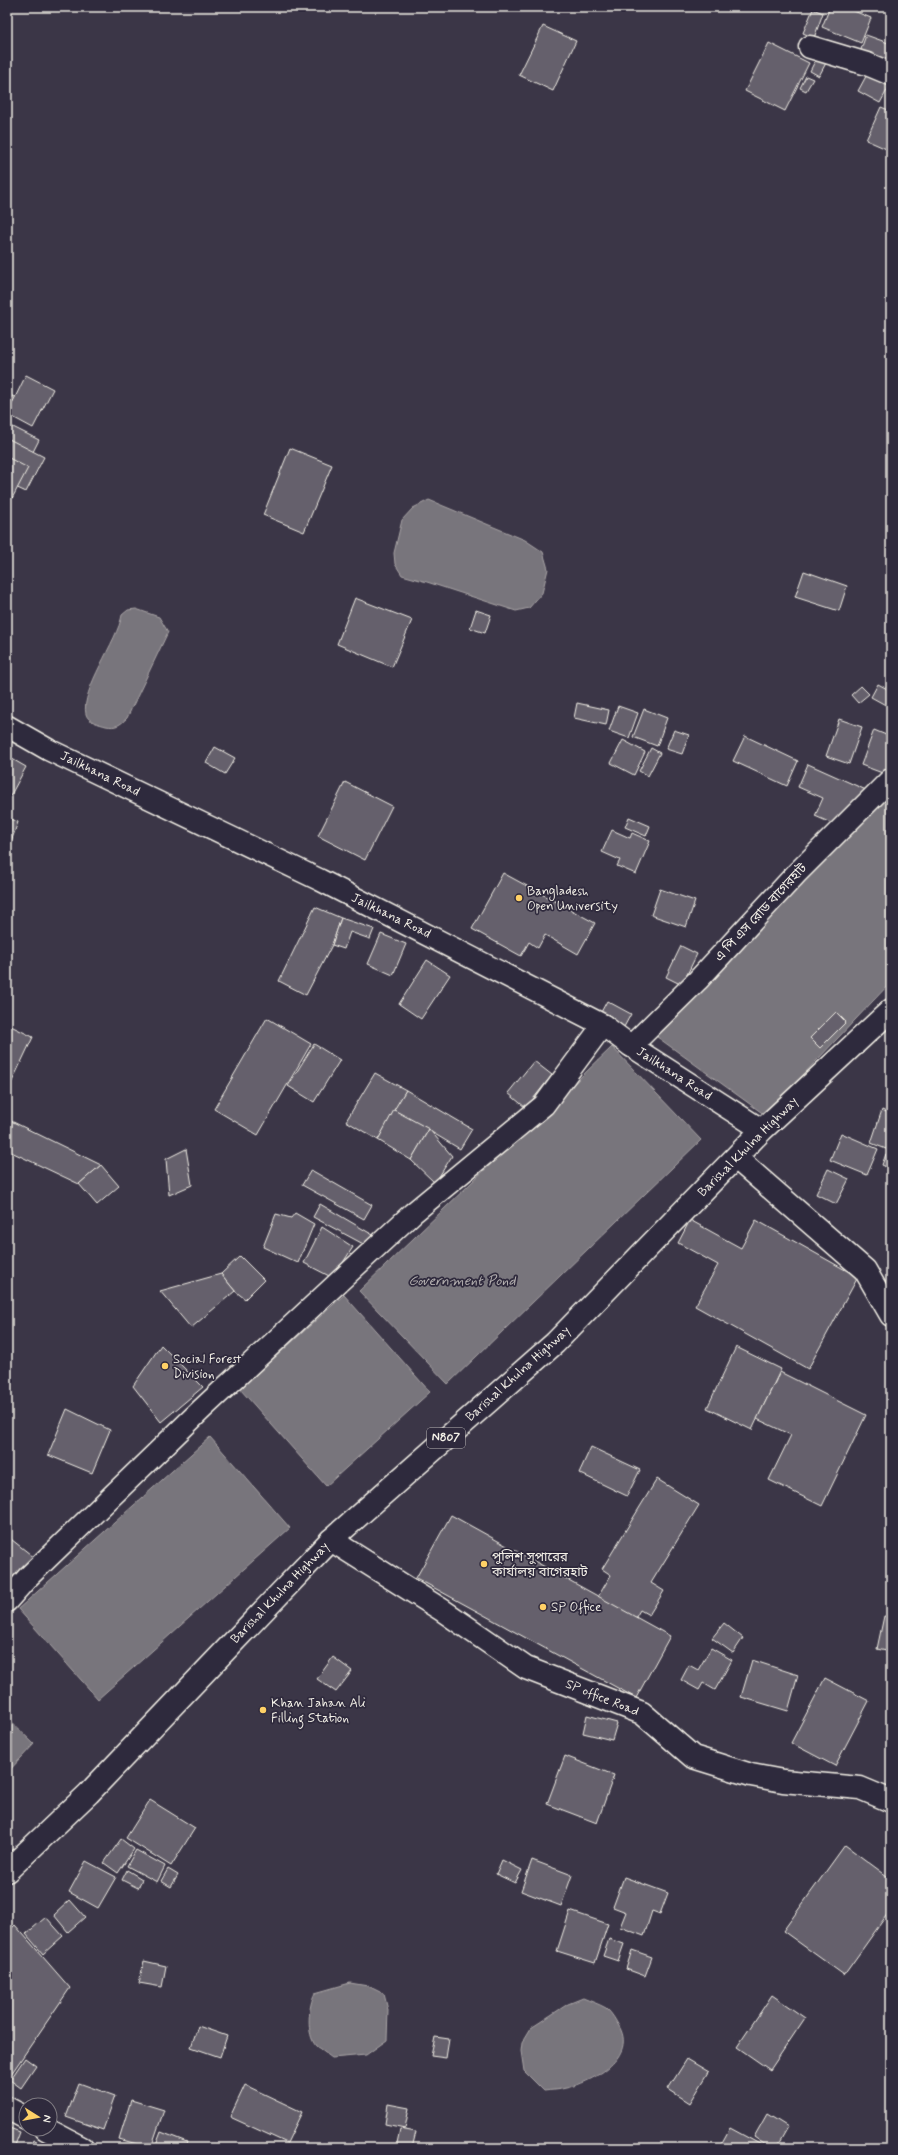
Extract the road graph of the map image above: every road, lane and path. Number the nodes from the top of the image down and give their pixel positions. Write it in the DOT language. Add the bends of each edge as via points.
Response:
graph roads {
  1 [pos="810,46"];
  2 [pos="891,74"];
  3 [pos="7,726"];
  4 [pos="891,779"];
  5 [pos="891,1010"];
  6 [pos="603,1025"];
  7 [pos="631,1046"];
  8 [pos="762,1130"];
  9 [pos="736,1158"];
  10 [pos="891,1315"];
  11 [pos="330,1540"];
  12 [pos="7,1601"];
  13 [pos="891,1802"];
  14 [pos="7,1871"];
  15 [pos="7,2108"];
  16 [pos="18,2114"];
  17 [pos="58,2135"];
  18 [pos="82,2148"];
  1 -- 2 [label="main road"];
  3 -- 6 [label="street, Jailkhana Road" via="49,750 412,926"];
  4 -- 7 [label="street, এ পি এস রোড বাগেরহাট"];
  5 -- 8 [label="main road, Barishal Khulna Highway / N807"];
  6 -- 7 [label="street, Jailkhana Road"];
  6 -- 12 [label="street" via="544,1105 413,1213 202,1409 28,1577"];
  7 -- 8 [label="street, Jailkhana Road"];
  8 -- 9 [label="main road, Barishal Khulna Highway / N807"];
  9 -- 10 [label="main road" via="865,1270"];
  9 -- 11 [label="main road, Barishal Khulna Highway / N807" via="555,1343"];
  11 -- 13 [label="main road, SP office Road" via="442,1610 526,1668 642,1713 693,1757 751,1775 783,1781 860,1788"];
  11 -- 14 [label="main road, Barishal Khulna Highway / N807" via="89,1793"];
  15 -- 16 [label="main road"];
  17 -- 18 [label="main road"];
}
